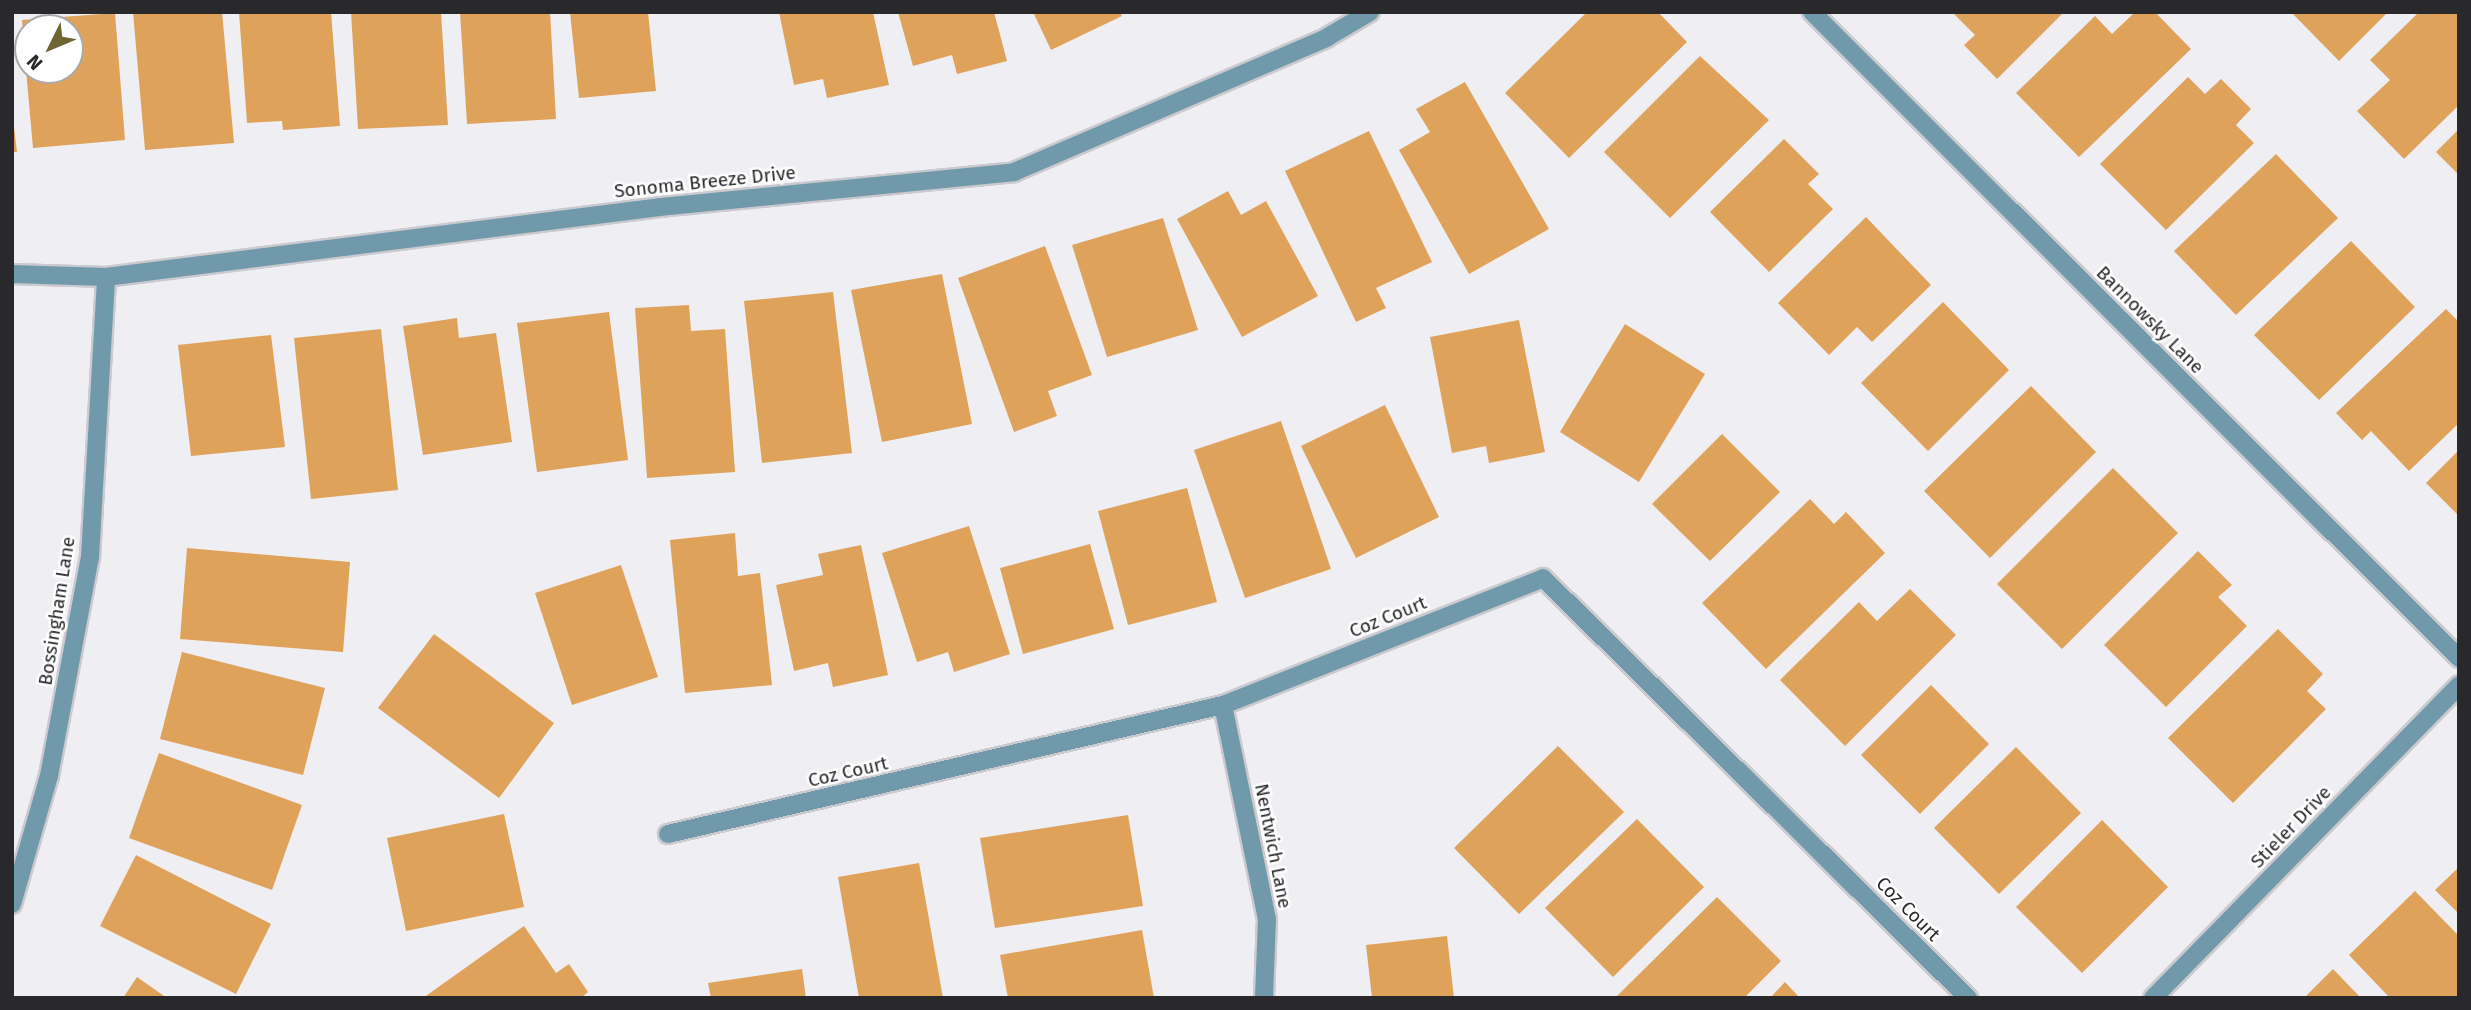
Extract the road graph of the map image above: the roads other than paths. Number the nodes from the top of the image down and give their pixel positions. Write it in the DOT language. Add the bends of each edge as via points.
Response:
graph roads {
  1 [pos="1370,12"];
  2 [pos="1812,12"];
  3 [pos="12,274"];
  4 [pos="106,277"];
  5 [pos="2459,658"];
  6 [pos="2459,685"];
  7 [pos="1223,705"];
  8 [pos="668,834"];
  9 [pos="12,904"];
  10 [pos="1264,998"];
  11 [pos="1968,998"];
  12 [pos="2153,998"];
  1 -- 4 [label="street, Sonoma Breeze Drive" via="1326,38 1014,172 660,206"];
  2 -- 5 [label="street, Bannowsky Lane"];
  3 -- 4 [label="street, Sonoma Breeze Drive"];
  4 -- 9 [label="street, Bossingham Lane" via="90,557 49,775"];
  6 -- 12 [label="street, Stieler Drive"];
  7 -- 8 [label="street, Coz Court"];
  7 -- 10 [label="street, Nentwich Lane" via="1267,919"];
  7 -- 11 [label="street, Coz Court" via="1543,578"];
}
